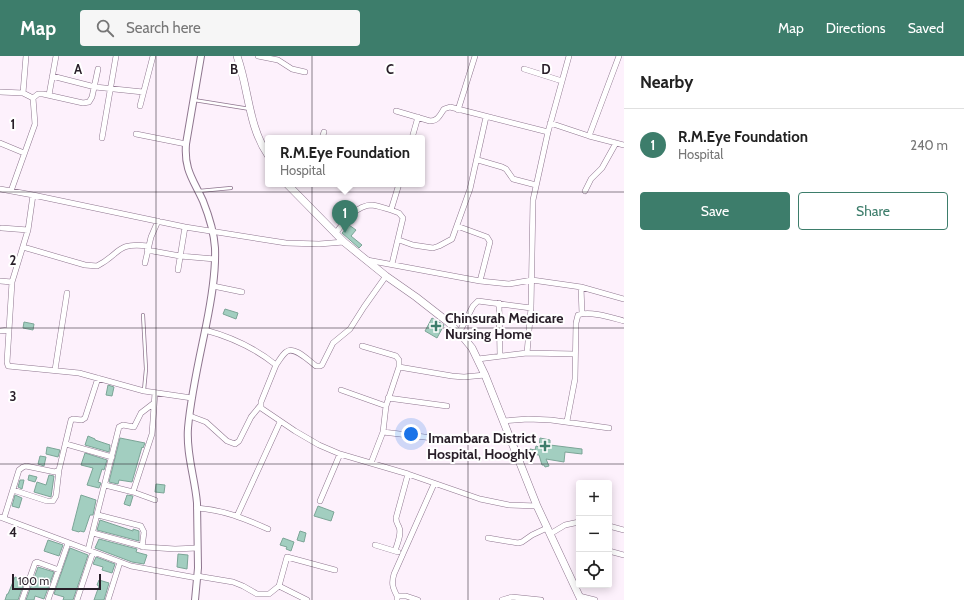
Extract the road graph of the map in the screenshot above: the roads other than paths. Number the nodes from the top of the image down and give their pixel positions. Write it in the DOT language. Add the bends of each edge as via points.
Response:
graph roads {
  1 [pos="26,56"];
  2 [pos="56,56"];
  3 [pos="116,56"];
  4 [pos="153,56"];
  5 [pos="202,56"];
  6 [pos="237,56"];
  7 [pos="258,56"];
  8 [pos="474,56"];
  9 [pos="569,56"];
  10 [pos="618,56"];
  11 [pos="98,69"];
  12 [pos="524,69"];
  13 [pos="305,72"];
  14 [pos="52,76"];
  15 [pos="562,81"];
  16 [pos="94,87"];
  17 [pos="111,88"];
  18 [pos="0,92"];
  19 [pos="143,92"];
  20 [pos="23,93"];
  21 [pos="49,95"];
  22 [pos="33,98"];
  23 [pos="194,100"];
  24 [pos="140,106"];
  25 [pos="250,110"];
  26 [pos="458,110"];
  27 [pos="396,111"];
  28 [pos="418,117"];
  29 [pos="486,117"];
  30 [pos="550,123"];
  31 [pos="324,132"];
  32 [pos="548,132"];
  33 [pos="136,134"];
  34 [pos="323,135"];
  35 [pos="413,135"];
  36 [pos="589,136"];
  37 [pos="102,138"];
  38 [pos="0,143"];
  39 [pos="616,143"];
  40 [pos="186,144"];
  41 [pos="624,145"];
  42 [pos="265,150"];
  43 [pos="24,153"];
  44 [pos="478,160"];
  45 [pos="536,185"];
  46 [pos="292,187"];
  47 [pos="398,187"];
  48 [pos="231,188"];
  49 [pos="0,190"];
  50 [pos="585,191"];
  51 [pos="11,192"];
  52 [pos="198,192"];
  53 [pos="33,195"];
  54 [pos="391,210"];
  55 [pos="158,221"];
  56 [pos="457,226"];
  57 [pos="185,227"];
  58 [pos="2,228"];
  59 [pos="28,230"];
  60 [pos="213,230"];
  61 [pos="335,234"];
  62 [pos="399,240"];
  63 [pos="344,242"];
  64 [pos="23,247"];
  65 [pos="148,248"];
  66 [pos="180,256"];
  67 [pos="215,259"];
  68 [pos="366,260"];
  69 [pos="145,263"];
  70 [pos="392,264"];
  71 [pos="178,270"];
  72 [pos="386,276"];
  73 [pos="532,280"];
  74 [pos="0,281"];
  75 [pos="480,281"];
  76 [pos="12,282"];
  77 [pos="213,286"];
  78 [pos="581,287"];
  79 [pos="242,292"];
  80 [pos="66,293"];
  81 [pos="624,299"];
  82 [pos="499,303"];
  83 [pos="531,308"];
  84 [pos="582,314"];
  85 [pos="143,315"];
  86 [pos="624,321"];
  87 [pos="8,330"];
  88 [pos="205,330"];
  89 [pos="0,331"];
  90 [pos="459,333"];
  91 [pos="362,346"];
  92 [pos="527,352"];
  93 [pos="575,354"];
  94 [pos="500,356"];
  95 [pos="478,359"];
  96 [pos="276,365"];
  97 [pos="399,368"];
  98 [pos="55,370"];
  99 [pos="485,375"];
  100 [pos="98,378"];
  101 [pos="341,390"];
  102 [pos="144,391"];
  103 [pos="155,393"];
  104 [pos="192,398"];
  105 [pos="388,398"];
  106 [pos="154,404"];
  107 [pos="260,406"];
  108 [pos="386,406"];
  109 [pos="447,406"];
  110 [pos="190,416"];
  111 [pos="503,421"];
  112 [pos="567,421"];
  113 [pos="280,422"];
  114 [pos="609,428"];
  115 [pos="383,432"];
  116 [pos="441,439"];
  117 [pos="66,444"];
  118 [pos="340,454"];
  119 [pos="112,457"];
  120 [pos="371,463"];
  121 [pos="59,470"];
  122 [pos="408,474"];
  123 [pos="434,484"];
  124 [pos="105,485"];
  125 [pos="13,490"];
  126 [pos="133,492"];
  127 [pos="156,500"];
  128 [pos="320,500"];
  129 [pos="537,506"];
  130 [pos="197,508"];
  131 [pos="98,515"];
  132 [pos="237,516"];
  133 [pos="2,517"];
  134 [pos="576,523"];
  135 [pos="612,527"];
  136 [pos="268,529"];
  137 [pos="624,530"];
  138 [pos="549,531"];
  139 [pos="93,533"];
  140 [pos="488,538"];
  141 [pos="68,543"];
  142 [pos="375,545"];
  143 [pos="142,547"];
  144 [pos="197,548"];
  145 [pos="91,551"];
  146 [pos="395,551"];
  147 [pos="612,552"];
  148 [pos="402,554"];
  149 [pos="624,555"];
  150 [pos="120,562"];
  151 [pos="59,570"];
  152 [pos="335,570"];
  153 [pos="197,577"];
  154 [pos="279,586"];
  155 [pos="397,598"];
  156 [pos="580,598"];
  157 [pos="22,600"];
  158 [pos="48,600"];
  159 [pos="77,600"];
  160 [pos="108,600"];
  161 [pos="195,600"];
  162 [pos="307,600"];
  163 [pos="418,600"];
  164 [pos="502,600"];
  165 [pos="539,600"];
  166 [pos="595,600"];
  1 -- 20 [label="street"];
  2 -- 14 [label="street"];
  3 -- 17 [label="street"];
  4 -- 19 [label="street"];
  5 -- 23 [label="street"];
  6 -- 25 [label="main road" via="243,72"];
  7 -- 13 [label="street" via="278,60 292,69"];
  8 -- 26 [label="street"];
  9 -- 15 [label="street"];
  10 -- 36 [label="street"];
  11 -- 16 [label="street"];
  12 -- 15 [label="street"];
  14 -- 16 [label="street"];
  14 -- 21 [label="street"];
  15 -- 30 [label="street"];
  16 -- 17 [label="street"];
  16 -- 21 [label="street" via="91,100 86,103"];
  17 -- 19 [label="street"];
  17 -- 37 [label="street"];
  18 -- 20 [label="street"];
  19 -- 24 [label="street"];
  20 -- 22 [label="street"];
  21 -- 22 [label="street" via="38,94"];
  22 -- 43 [label="street" via="35,124"];
  23 -- 25 [label="lane"];
  23 -- 40 [label="street"];
  25 -- 42 [label="main road" via="256,133"];
  26 -- 28 [label="street" via="447,108 435,121"];
  26 -- 29 [label="street"];
  27 -- 28 [label="street"];
  28 -- 35 [label="street"];
  29 -- 32 [label="street"];
  29 -- 44 [label="street"];
  30 -- 32 [label="street"];
  30 -- 36 [label="street"];
  31 -- 34 [label="street"];
  32 -- 45 [label="street"];
  33 -- 40 [label="street"];
  36 -- 39 [label="street"];
  38 -- 43 [label="street"];
  39 -- 41 [label="street"];
  39 -- 50 [label="street"];
  40 -- 52 [label="street" via="186,163"];
  43 -- 51 [label="street"];
  44 -- 45 [label="street" via="506,169 513,179"];
  44 -- 56 [label="street"];
  45 -- 73 [label="street" via="533,200"];
  46 -- 61 [label="main road"];
  47 -- 54 [label="street"];
  48 -- 52 [label="lane"];
  49 -- 51 [label="street"];
  51 -- 53 [label="street"];
  52 -- 60 [label="street"];
  53 -- 55 [label="street"];
  53 -- 59 [label="street"];
  54 -- 61 [label="street" via="372,205 362,208 352,214"];
  54 -- 62 [label="street" via="403,218"];
  55 -- 57 [label="street"];
  55 -- 65 [label="street"];
  56 -- 62 [label="street" via="452,239 432,248"];
  56 -- 75 [label="street" via="487,237 490,242"];
  57 -- 60 [label="street"];
  57 -- 66 [label="street"];
  58 -- 59 [label="street"];
  59 -- 64 [label="street"];
  60 -- 63 [label="street" via="286,243"];
  60 -- 67 [label="street"];
  61 -- 63 [label="main road"];
  62 -- 70 [label="street"];
  63 -- 68 [label="main road"];
  64 -- 65 [label="street" via="85,265 97,266 127,245 136,244"];
  64 -- 76 [label="street"];
  65 -- 66 [label="street"];
  65 -- 69 [label="street"];
  66 -- 67 [label="street"];
  66 -- 71 [label="street"];
  67 -- 77 [label="street"];
  68 -- 70 [label="street"];
  68 -- 72 [label="main road"];
  70 -- 75 [label="street"];
  72 -- 90 [label="main road" via="427,305"];
  72 -- 96 [label="street" via="350,329 333,343 322,365 316,366 290,350 286,351"];
  73 -- 75 [label="street" via="509,284"];
  73 -- 78 [label="street"];
  73 -- 83 [label="street"];
  74 -- 76 [label="street"];
  76 -- 87 [label="street"];
  77 -- 79 [label="street"];
  77 -- 88 [label="street"];
  78 -- 81 [label="street"];
  78 -- 84 [label="street"];
  80 -- 98 [label="street"];
  82 -- 83 [label="street"];
  82 -- 90 [label="street" via="480,300 475,303"];
  82 -- 94 [label="street"];
  83 -- 92 [label="street"];
  84 -- 86 [label="street"];
  84 -- 93 [label="street" via="577,318"];
  85 -- 102 [label="lane" via="146,369"];
  87 -- 89 [label="street"];
  87 -- 98 [label="street" via="8,366"];
  88 -- 96 [label="street" via="236,340"];
  88 -- 104 [label="street"];
  90 -- 95 [label="main road"];
  91 -- 97 [label="street" via="396,356"];
  92 -- 93 [label="street"];
  92 -- 94 [label="street"];
  93 -- 112 [label="street" via="575,379"];
  94 -- 95 [label="street"];
  95 -- 99 [label="main road"];
  96 -- 107 [label="street"];
  97 -- 99 [label="street" via="464,377"];
  97 -- 105 [label="street"];
  98 -- 100 [label="street"];
  99 -- 111 [label="main road"];
  100 -- 102 [label="street"];
  100 -- 117 [label="street" via="85,418 71,420"];
  101 -- 108 [label="street"];
  102 -- 103 [label="street"];
  103 -- 104 [label="street"];
  103 -- 106 [label="street"];
  104 -- 110 [label="street"];
  105 -- 108 [label="street"];
  105 -- 109 [label="street"];
  106 -- 119 [label="street" via="141,413 134,427 120,426"];
  106 -- 126 [label="street" via="152,434"];
  107 -- 110 [label="street" via="236,444 227,441 206,422"];
  107 -- 113 [label="street"];
  108 -- 115 [label="street"];
  110 -- 130 [label="street" via="188,442"];
  111 -- 112 [label="street" via="528,418"];
  111 -- 129 [label="main road"];
  112 -- 114 [label="street"];
  113 -- 118 [label="street"];
  113 -- 132 [label="street"];
  115 -- 116 [label="street"];
  115 -- 120 [label="street"];
  117 -- 119 [label="street"];
  117 -- 121 [label="street"];
  118 -- 120 [label="street"];
  118 -- 128 [label="street"];
  119 -- 124 [label="street"];
  120 -- 122 [label="street"];
  121 -- 125 [label="street" via="52,472 23,467 19,470"];
  121 -- 125 [label="street" via="53,501"];
  122 -- 123 [label="street"];
  122 -- 146 [label="street" via="396,518 400,533"];
  123 -- 129 [label="street" via="493,502"];
  123 -- 148 [label="street"];
  124 -- 126 [label="street"];
  124 -- 131 [label="street"];
  125 -- 133 [label="street"];
  126 -- 127 [label="street"];
  129 -- 138 [label="main road"];
  130 -- 132 [label="street"];
  130 -- 144 [label="street"];
  131 -- 139 [label="street"];
  131 -- 143 [label="street" via="141,526 144,532"];
  132 -- 136 [label="street"];
  133 -- 141 [label="street"];
  134 -- 138 [label="street"];
  135 -- 137 [label="street"];
  138 -- 140 [label="street" via="532,535 518,543"];
  138 -- 156 [label="main road"];
  139 -- 143 [label="street"];
  139 -- 145 [label="street"];
  141 -- 145 [label="street"];
  141 -- 151 [label="street"];
  142 -- 146 [label="street"];
  143 -- 144 [label="street"];
  144 -- 153 [label="street"];
  145 -- 150 [label="street"];
  145 -- 159 [label="street"];
  146 -- 148 [label="street"];
  147 -- 149 [label="street"];
  148 -- 155 [label="street" via="392,580 392,588"];
  150 -- 153 [label="street" via="142,569"];
  150 -- 160 [label="street"];
  151 -- 157 [label="street" via="35,563"];
  151 -- 158 [label="street"];
  152 -- 154 [label="street" via="287,558"];
  153 -- 154 [label="street" via="238,583 257,594 268,594"];
  153 -- 161 [label="street"];
  154 -- 162 [label="street"];
  155 -- 163 [label="street" via="406,596"];
  156 -- 166 [label="street"];
  164 -- 165 [label="street" via="512,597"];
}
